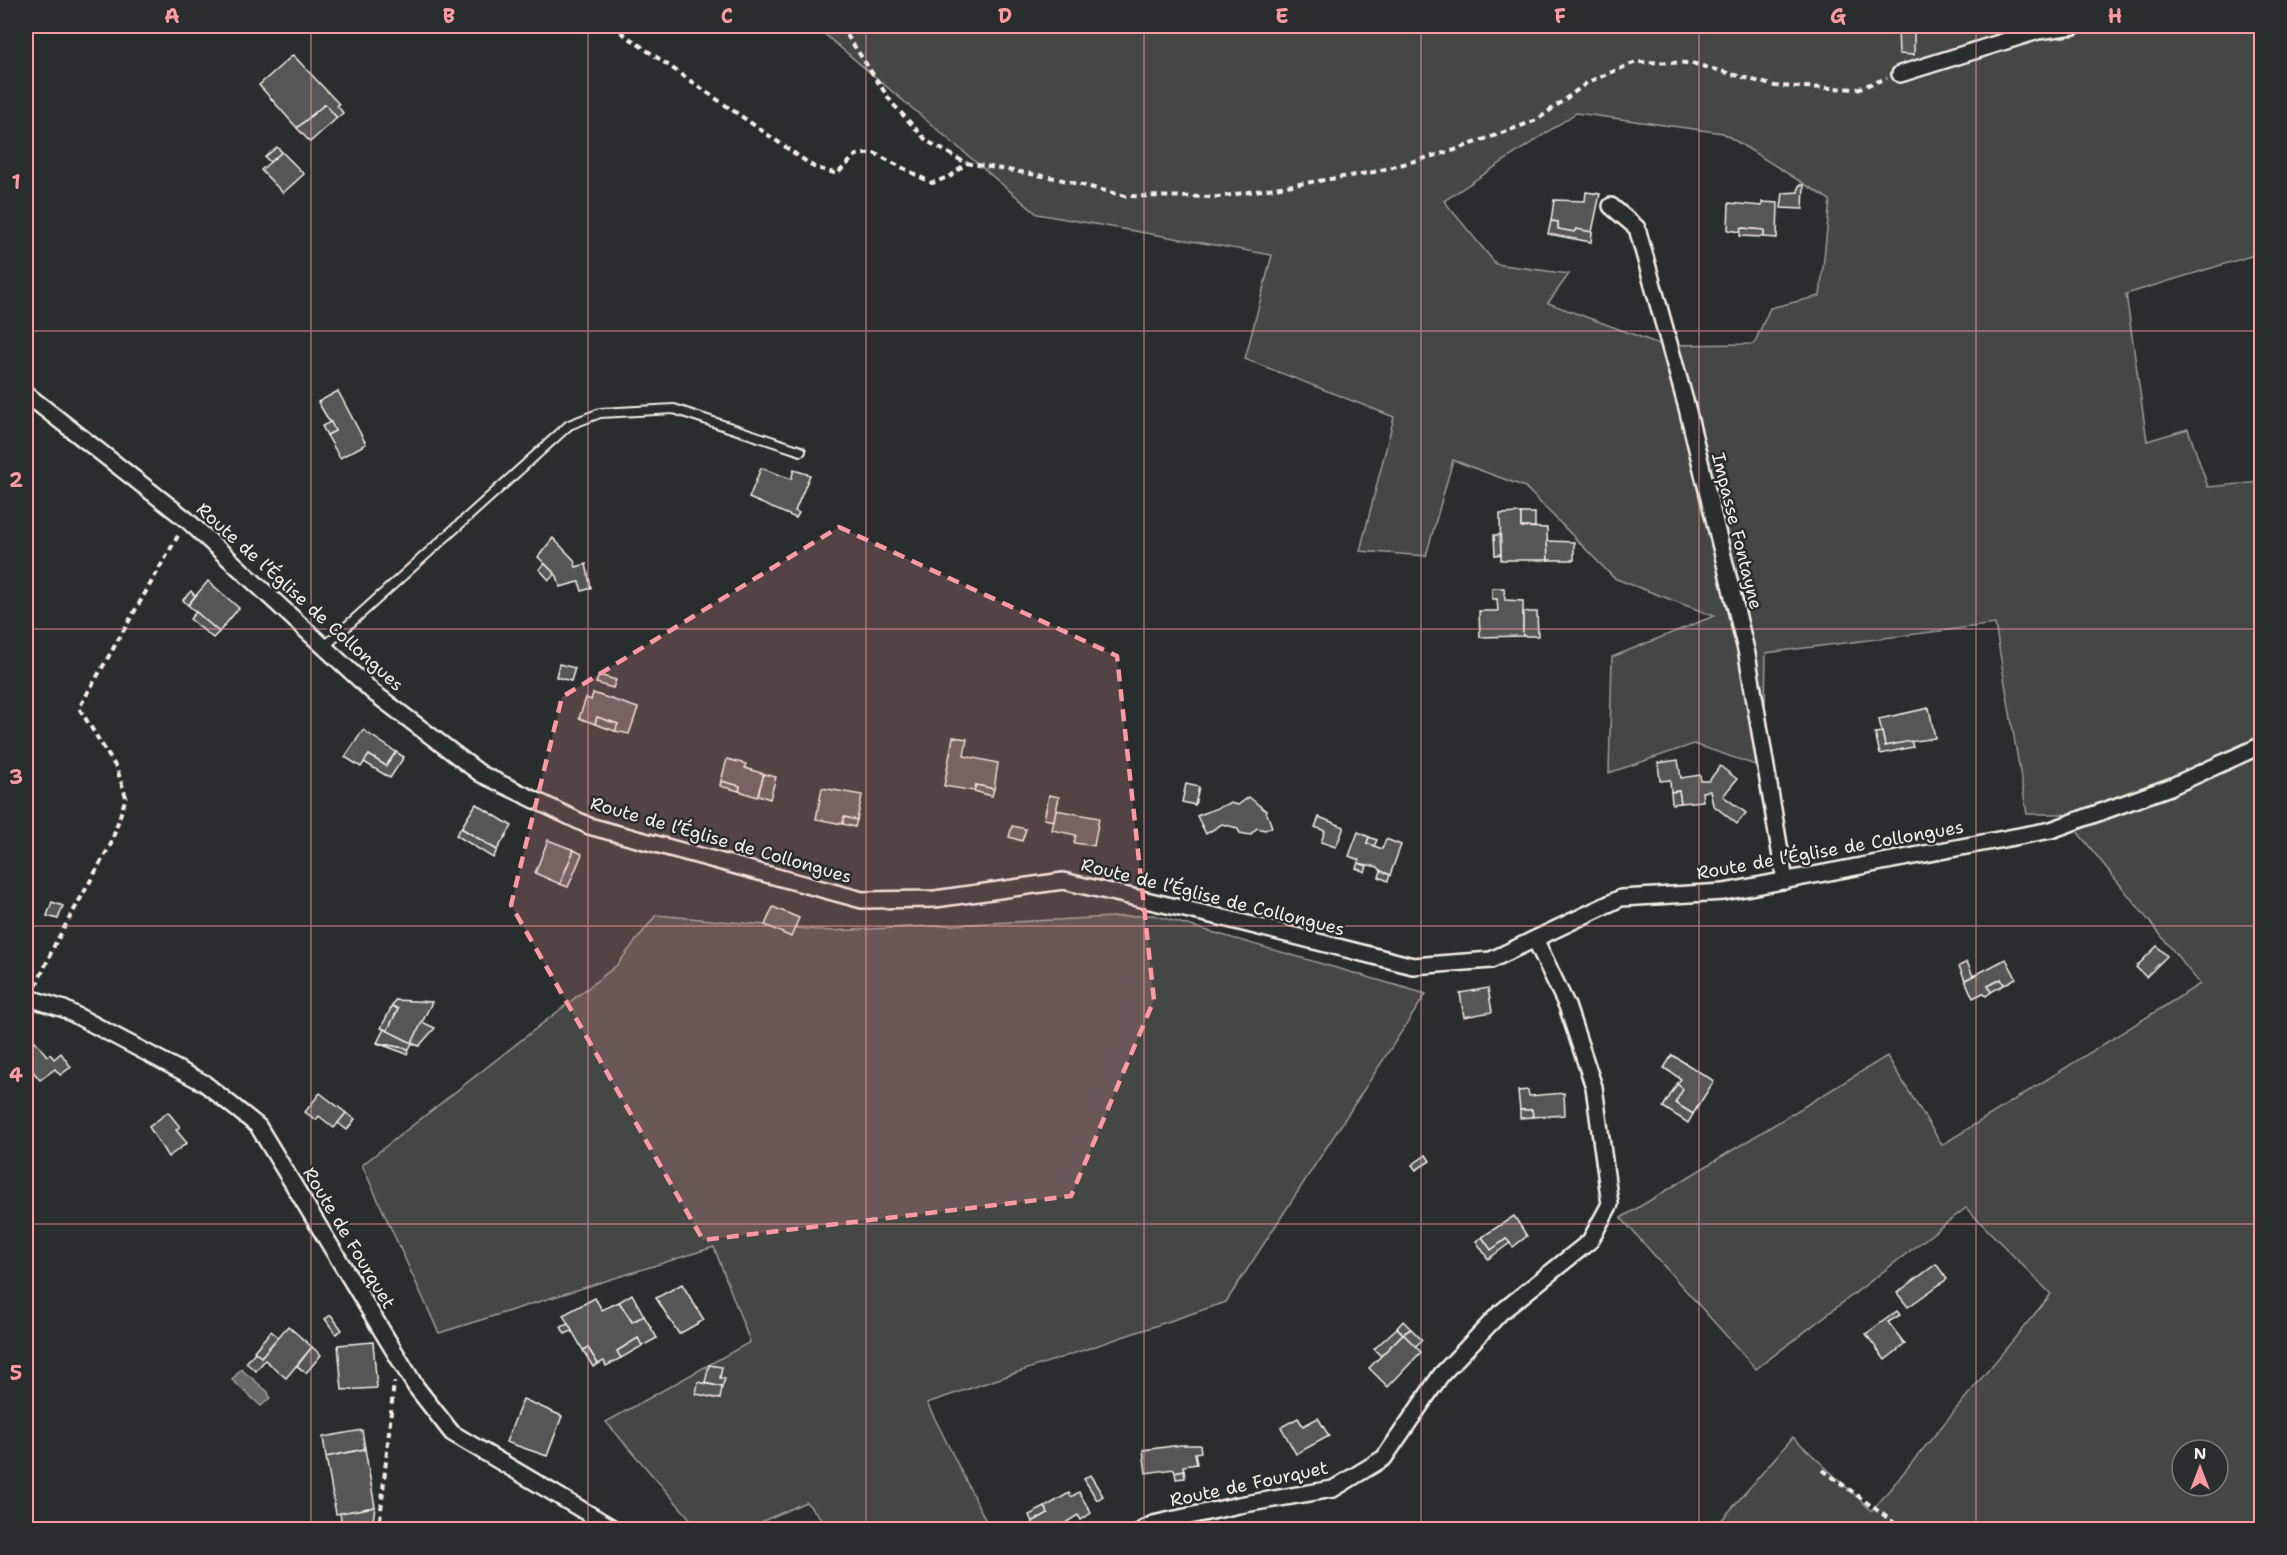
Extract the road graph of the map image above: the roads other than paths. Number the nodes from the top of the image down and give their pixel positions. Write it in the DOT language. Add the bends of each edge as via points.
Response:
graph roads {
  1 [pos="2074,26"];
  2 [pos="1900,74"];
  3 [pos="1611,206"];
  4 [pos="26,394"];
  5 [pos="801,451"];
  6 [pos="324,647"];
  7 [pos="2262,745"];
  8 [pos="1785,881"];
  9 [pos="1535,939"];
  10 [pos="28,998"];
  11 [pos="616,1530"];
  12 [pos="1142,1530"];
  1 -- 2 [label="street" via="2038,31"];
  3 -- 8 [label="street, Impasse Fontayne" via="1637,228 1687,408 1747,654"];
  4 -- 6 [label="street, Route de l’Église de Collongues" via="187,520"];
  5 -- 6 [label="lane" via="674,409 600,413 569,425"];
  6 -- 9 [label="street, Route de l’Église de Collongues" via="374,693 481,774 589,826 862,900 935,899 1063,881 1413,966 1491,960"];
  7 -- 8 [label="street, Route de l’Église de Collongues" via="2170,787 2051,830"];
  8 -- 9 [label="street, Route de l’Église de Collongues" via="1724,892 1621,898"];
  9 -- 12 [label="street, Route de Fourquet" via="1567,1006 1593,1087 1610,1204 1590,1241 1500,1313 1442,1375 1384,1458 1333,1489 1239,1504"];
  10 -- 11 [label="street, Route de Fourquet" via="64,1009 204,1083 258,1126 416,1387 452,1433"];
}
